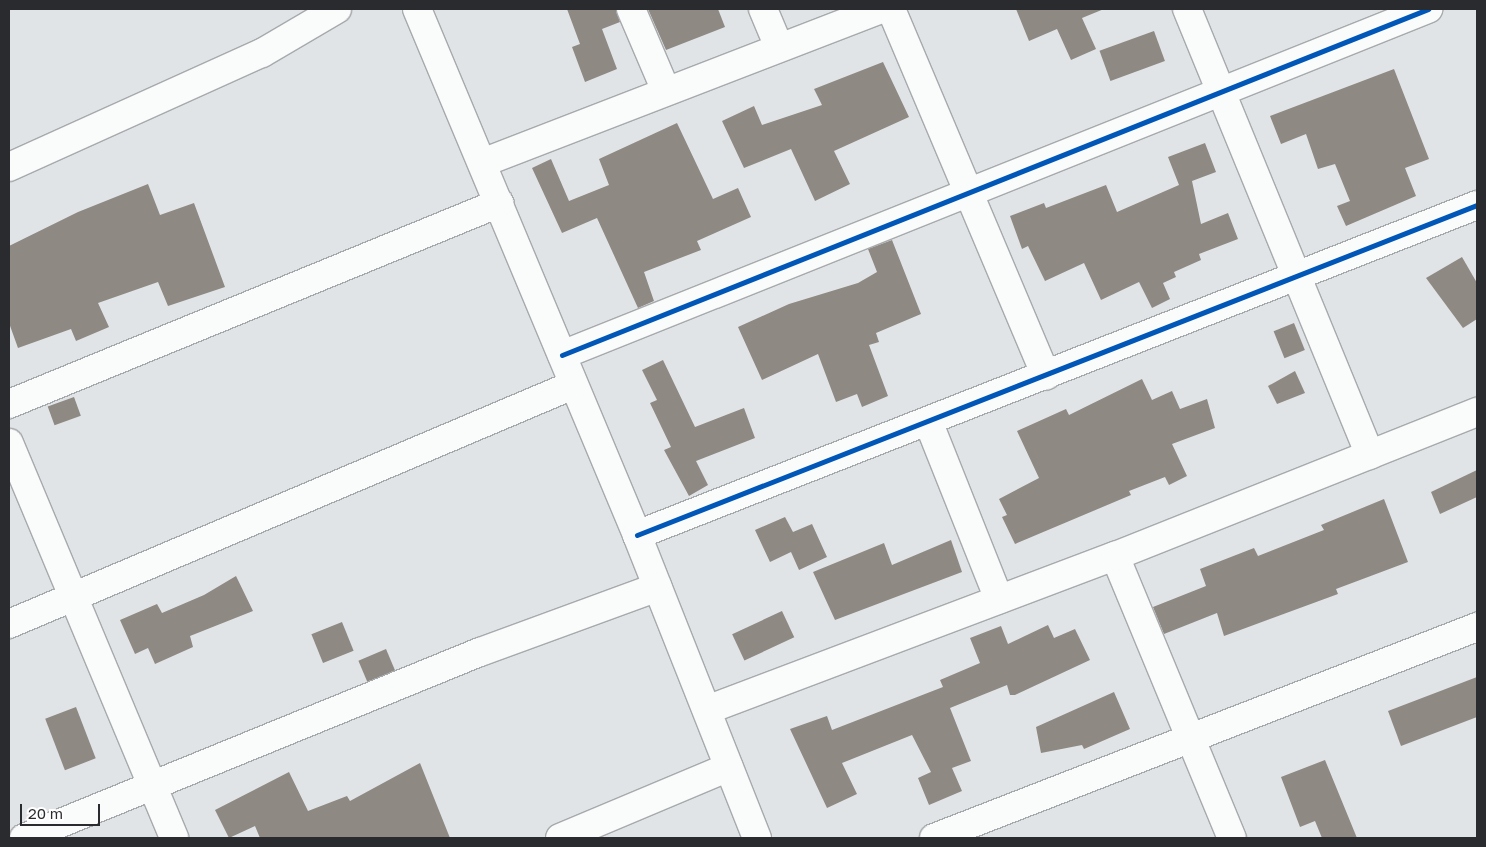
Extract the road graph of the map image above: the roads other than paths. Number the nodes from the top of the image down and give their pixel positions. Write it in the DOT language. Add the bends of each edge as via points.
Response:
graph roads {
  1 [pos="337,9"];
  2 [pos="417,9"];
  3 [pos="632,9"];
  4 [pos="763,9"];
  5 [pos="881,9"];
  6 [pos="891,9"];
  7 [pos="1187,9"];
  8 [pos="1428,9"];
  9 [pos="779,47"];
  10 [pos="666,91"];
  11 [pos="1222,94"];
  12 [pos="482,163"];
  13 [pos="9,167"];
  14 [pos="968,194"];
  15 [pos="499,203"];
  16 [pos="1477,205"];
  17 [pos="1298,278"];
  18 [pos="562,355"];
  19 [pos="1046,376"];
  20 [pos="573,385"];
  21 [pos="9,404"];
  22 [pos="1477,412"];
  23 [pos="928,421"];
  24 [pos="9,443"];
  25 [pos="1370,455"];
  26 [pos="637,535"];
  27 [pos="1115,556"];
  28 [pos="658,587"];
  29 [pos="72,597"];
  30 [pos="999,600"];
  31 [pos="9,624"];
  32 [pos="1477,627"];
  33 [pos="707,710"];
  34 [pos="1189,739"];
  35 [pos="729,767"];
  36 [pos="152,786"];
  37 [pos="24,838"];
  38 [pos="174,838"];
  39 [pos="560,838"];
  40 [pos="757,838"];
  41 [pos="934,838"];
  42 [pos="1232,838"];
  1 -- 13 [label="street" via="262,53"];
  2 -- 12 [label="street"];
  3 -- 10 [label="street"];
  4 -- 9 [label="street"];
  5 -- 9 [label="street"];
  6 -- 14 [label="street"];
  7 -- 11 [label="street"];
  8 -- 11 [label="street"];
  9 -- 10 [label="street"];
  10 -- 12 [label="street"];
  11 -- 14 [label="street"];
  11 -- 17 [label="street"];
  12 -- 15 [label="street"];
  14 -- 18 [label="street"];
  14 -- 19 [label="street"];
  15 -- 18 [label="street"];
  15 -- 21 [label="street"];
  16 -- 17 [label="street"];
  17 -- 19 [label="street"];
  17 -- 25 [label="street"];
  18 -- 20 [label="street"];
  19 -- 23 [label="street"];
  20 -- 26 [label="street"];
  20 -- 29 [label="street"];
  22 -- 25 [label="street"];
  23 -- 26 [label="street"];
  23 -- 30 [label="street"];
  24 -- 29 [label="street"];
  25 -- 27 [label="street"];
  26 -- 28 [label="street"];
  27 -- 30 [label="street"];
  27 -- 34 [label="street"];
  28 -- 33 [label="street"];
  28 -- 36 [label="street" via="480,652"];
  29 -- 31 [label="street"];
  29 -- 36 [label="street"];
  30 -- 33 [label="street"];
  32 -- 34 [label="street"];
  33 -- 35 [label="street"];
  34 -- 41 [label="street"];
  34 -- 42 [label="street"];
  35 -- 39 [label="street"];
  35 -- 40 [label="street"];
  36 -- 37 [label="street"];
  36 -- 38 [label="street"];
}
